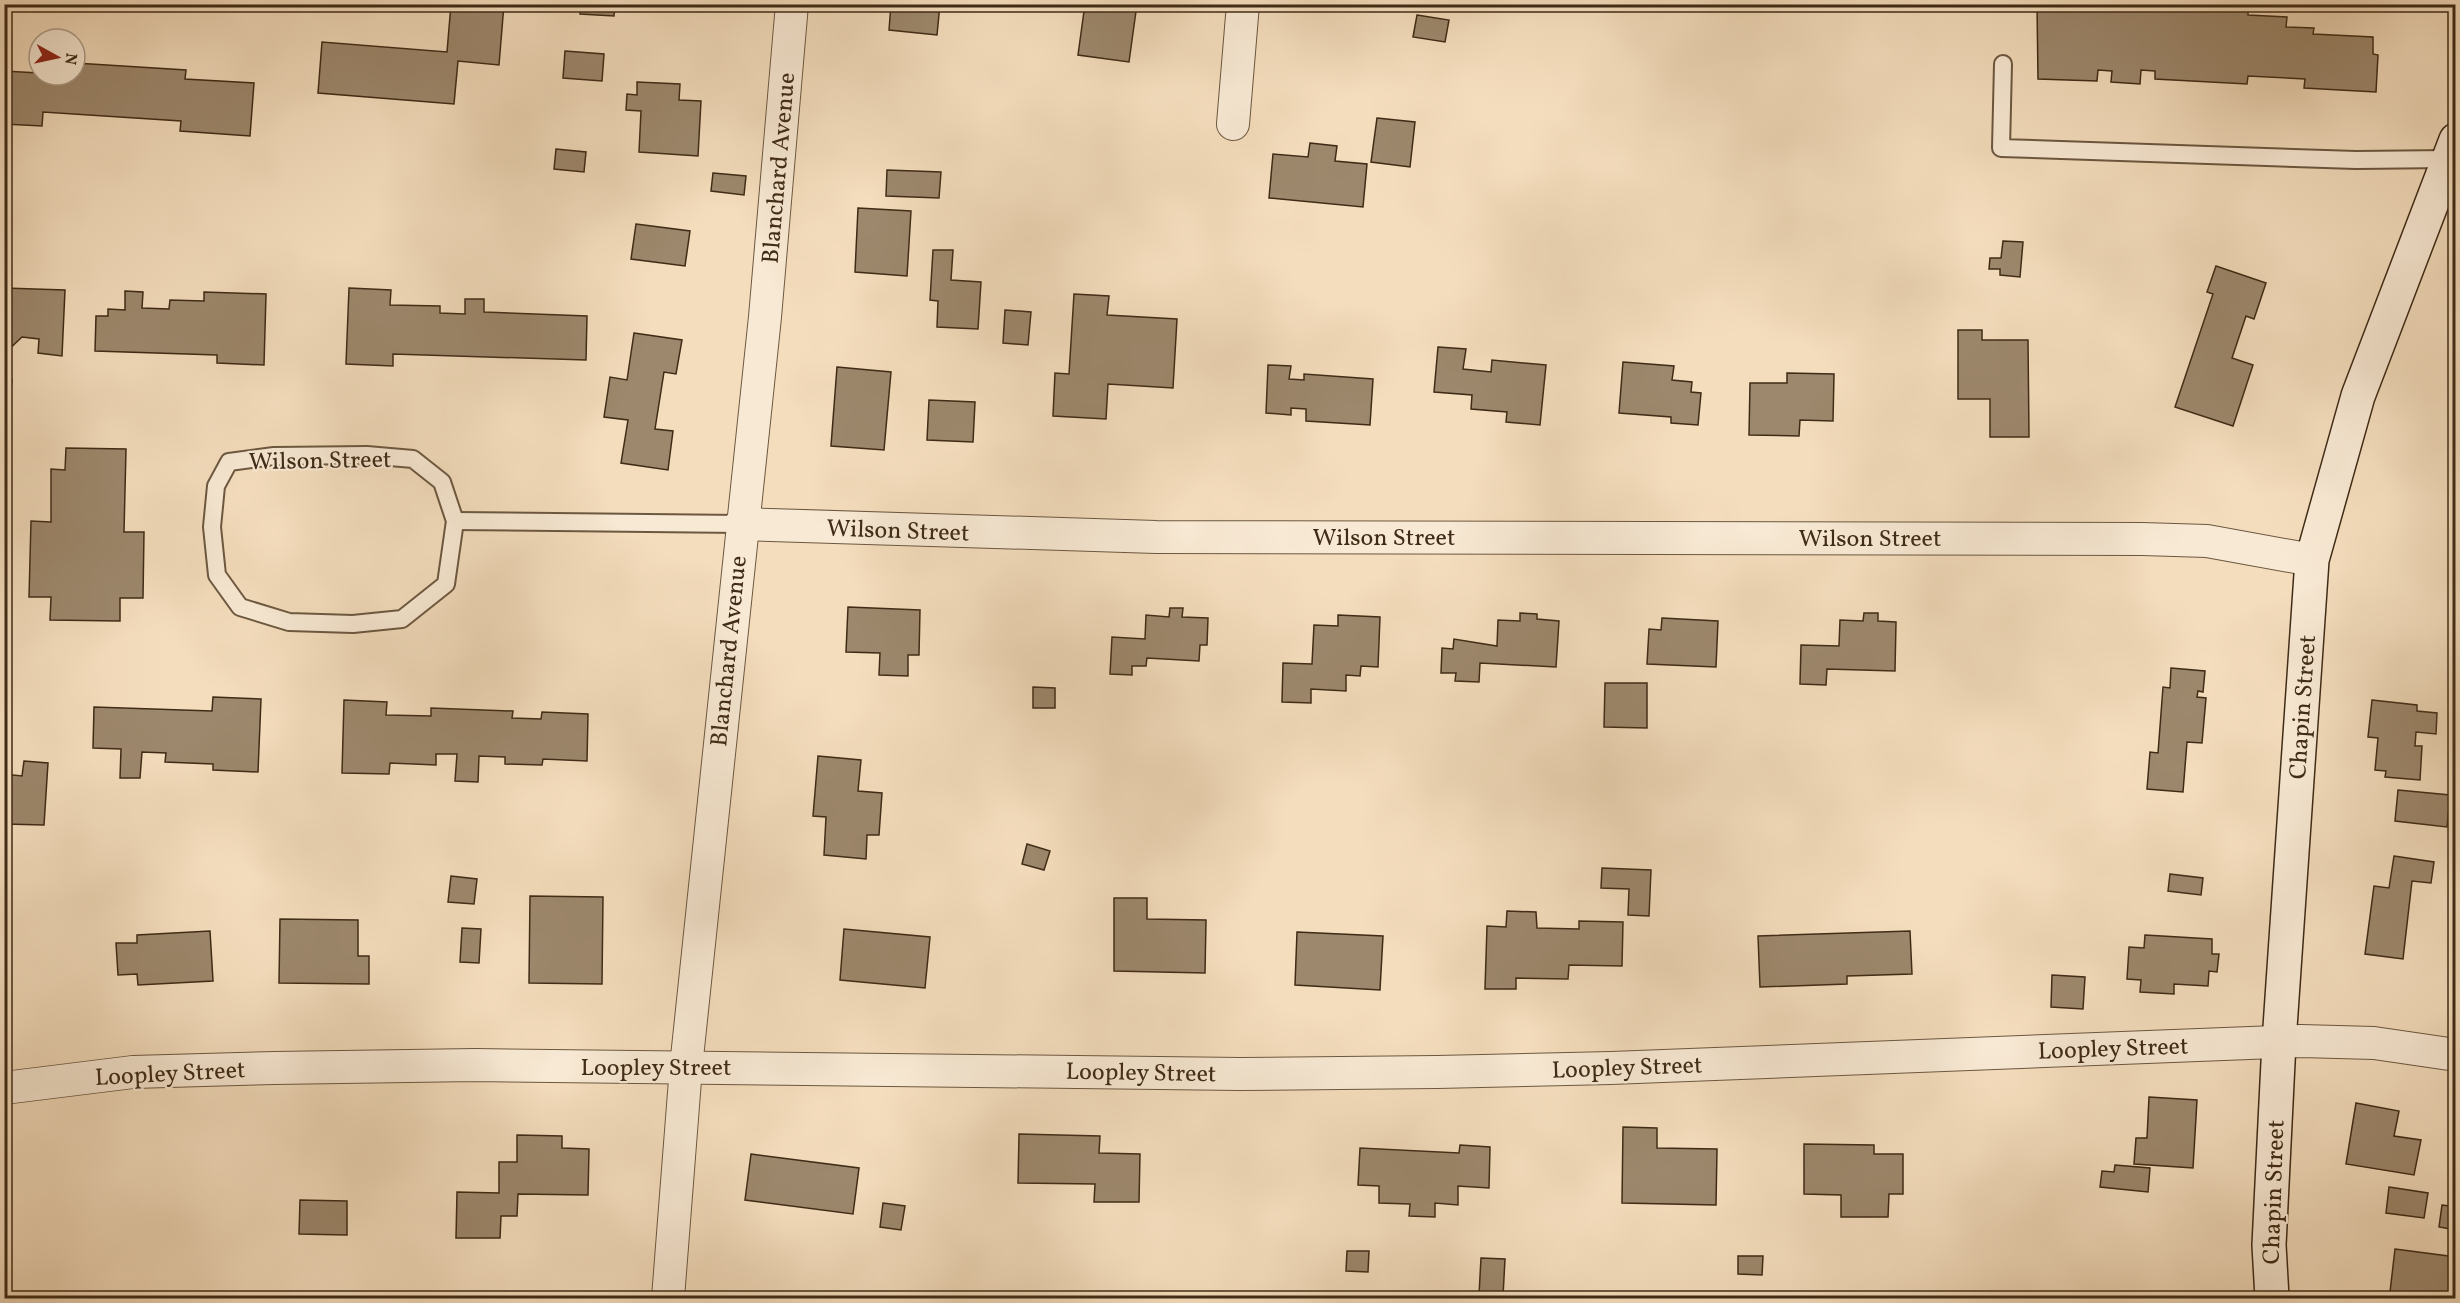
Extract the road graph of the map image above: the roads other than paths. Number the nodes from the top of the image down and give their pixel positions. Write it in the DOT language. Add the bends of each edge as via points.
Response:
graph roads {
  1 [pos="792,4"];
  2 [pos="1243,4"];
  3 [pos="2004,64"];
  4 [pos="1233,124"];
  5 [pos="2452,149"];
  6 [pos="455,521"];
  7 [pos="741,524"];
  8 [pos="2312,560"];
  9 [pos="2279,1042"];
  10 [pos="2456,1056"];
  11 [pos="686,1067"];
  12 [pos="4,1088"];
  13 [pos="668,1299"];
  14 [pos="2272,1299"];
  1 -- 7 [label="street, Blanchard Avenue" via="765,316"];
  2 -- 4 [label="street"];
  3 -- 5 [label="lane" via="2001,147 2356,160"];
  5 -- 8 [label="main road, Chapin Street" via="2358,396"];
  6 -- 6 [label="lane, Wilson Street" via="442,482 413,459 367,455 274,456 229,462 216,486 212,527 218,575 240,607 289,622 353,624 402,619 446,584"];
  6 -- 7 [label="lane, Wilson Street"];
  7 -- 8 [label="street, Wilson Street" via="1156,537 2142,539 2206,541"];
  7 -- 11 [label="street, Blanchard Avenue"];
  8 -- 9 [label="main road, Chapin Street"];
  9 -- 10 [label="street, Loopley Street" via="2374,1043"];
  9 -- 11 [label="street, Loopley Street" via="1437,1072 1240,1074"];
  9 -- 14 [label="main road, Chapin Street" via="2269,1245"];
  11 -- 12 [label="street, Loopley Street" via="133,1072"];
  11 -- 13 [label="street, Blanchard Avenue"];
}
